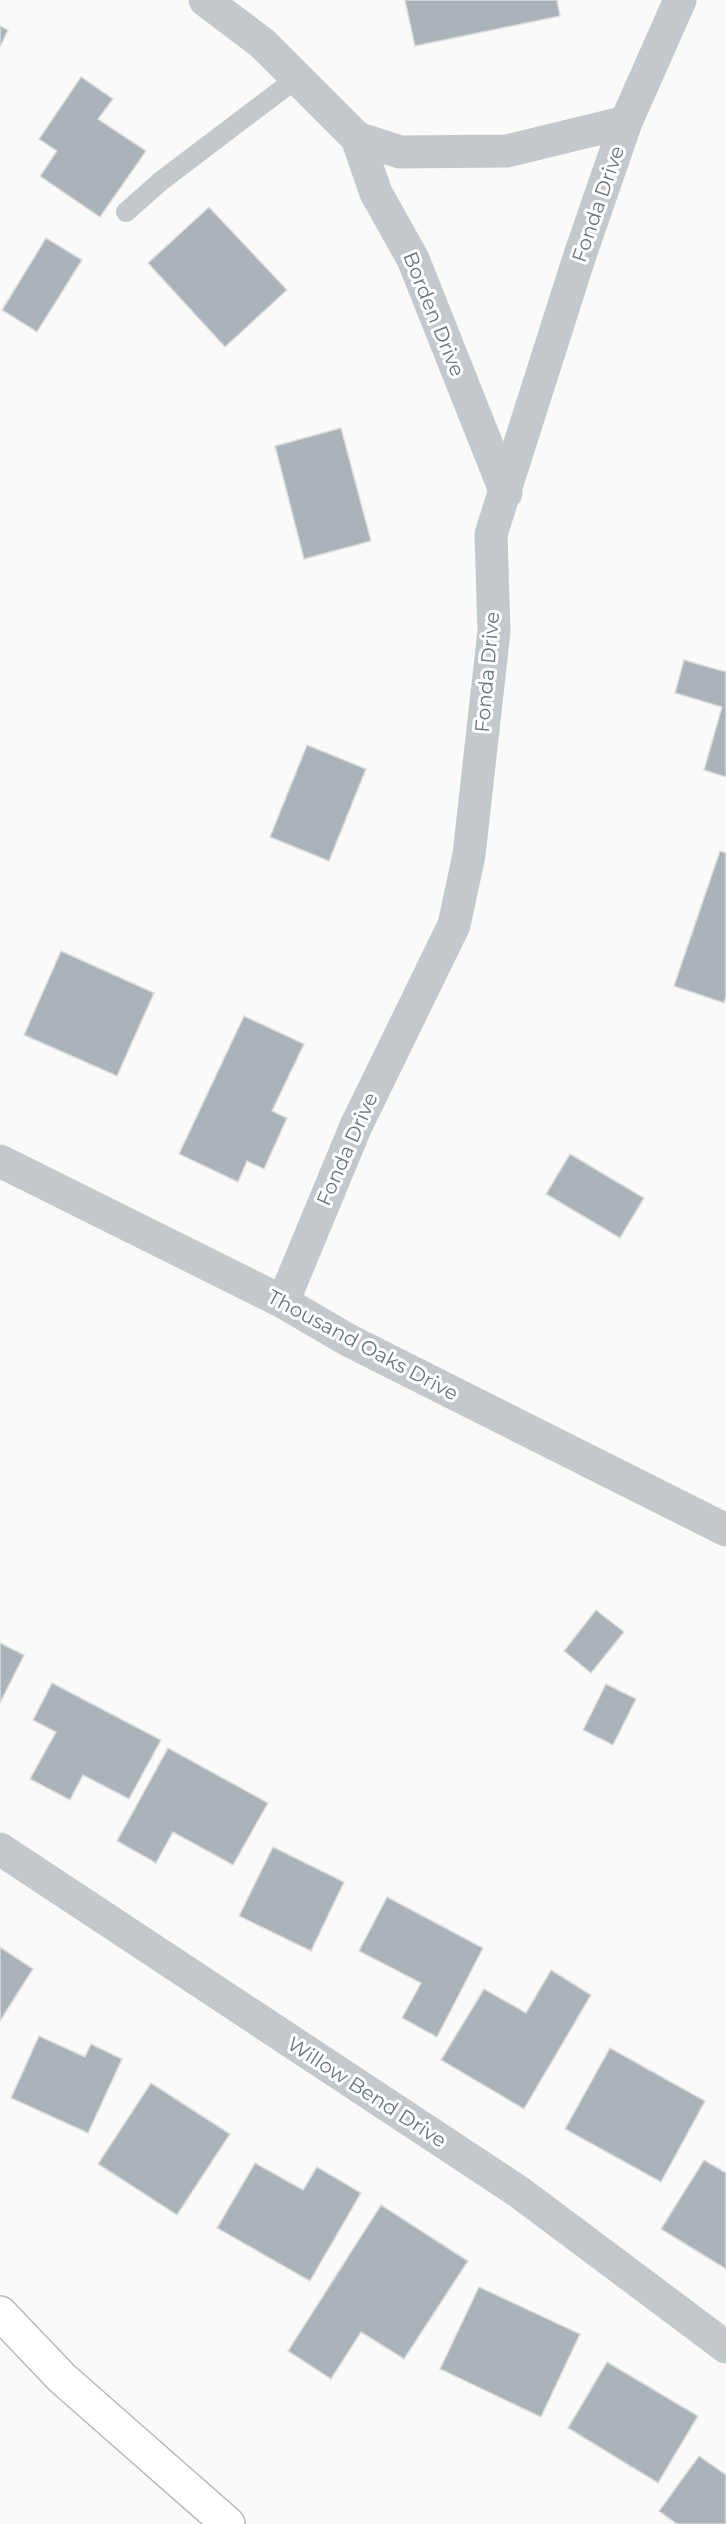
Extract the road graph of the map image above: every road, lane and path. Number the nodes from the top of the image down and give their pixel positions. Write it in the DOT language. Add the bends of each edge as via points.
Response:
graph roads {
  1 [pos="205,0"];
  2 [pos="680,0"];
  3 [pos="297,78"];
  4 [pos="626,122"];
  5 [pos="357,138"];
  6 [pos="126,212"];
  7 [pos="506,493"];
  8 [pos="0,1161"];
  9 [pos="283,1302"];
  10 [pos="726,1530"];
  11 [pos="0,1849"];
  12 [pos="0,2313"];
  13 [pos="726,2347"];
  14 [pos="228,2524"];
  1 -- 3 [label="street, Borden Drive" via="262,43"];
  2 -- 4 [label="street, Fonda Drive"];
  3 -- 5 [label="street, Borden Drive"];
  3 -- 6 [label="lane"];
  4 -- 5 [label="street, Borden Drive" via="507,150 400,152"];
  4 -- 7 [label="street, Fonda Drive"];
  5 -- 7 [label="street, Borden Drive" via="376,193 413,259"];
  7 -- 9 [label="street, Fonda Drive" via="490,534 494,631 469,855 454,925 356,1126"];
  8 -- 9 [label="street, Thousand Oaks Drive"];
  9 -- 10 [label="street, Thousand Oaks Drive" via="348,1340"];
  11 -- 13 [label="street, Willow Bend Drive" via="519,2192"];
  12 -- 14 [label="highway" via="62,2378"];
}
